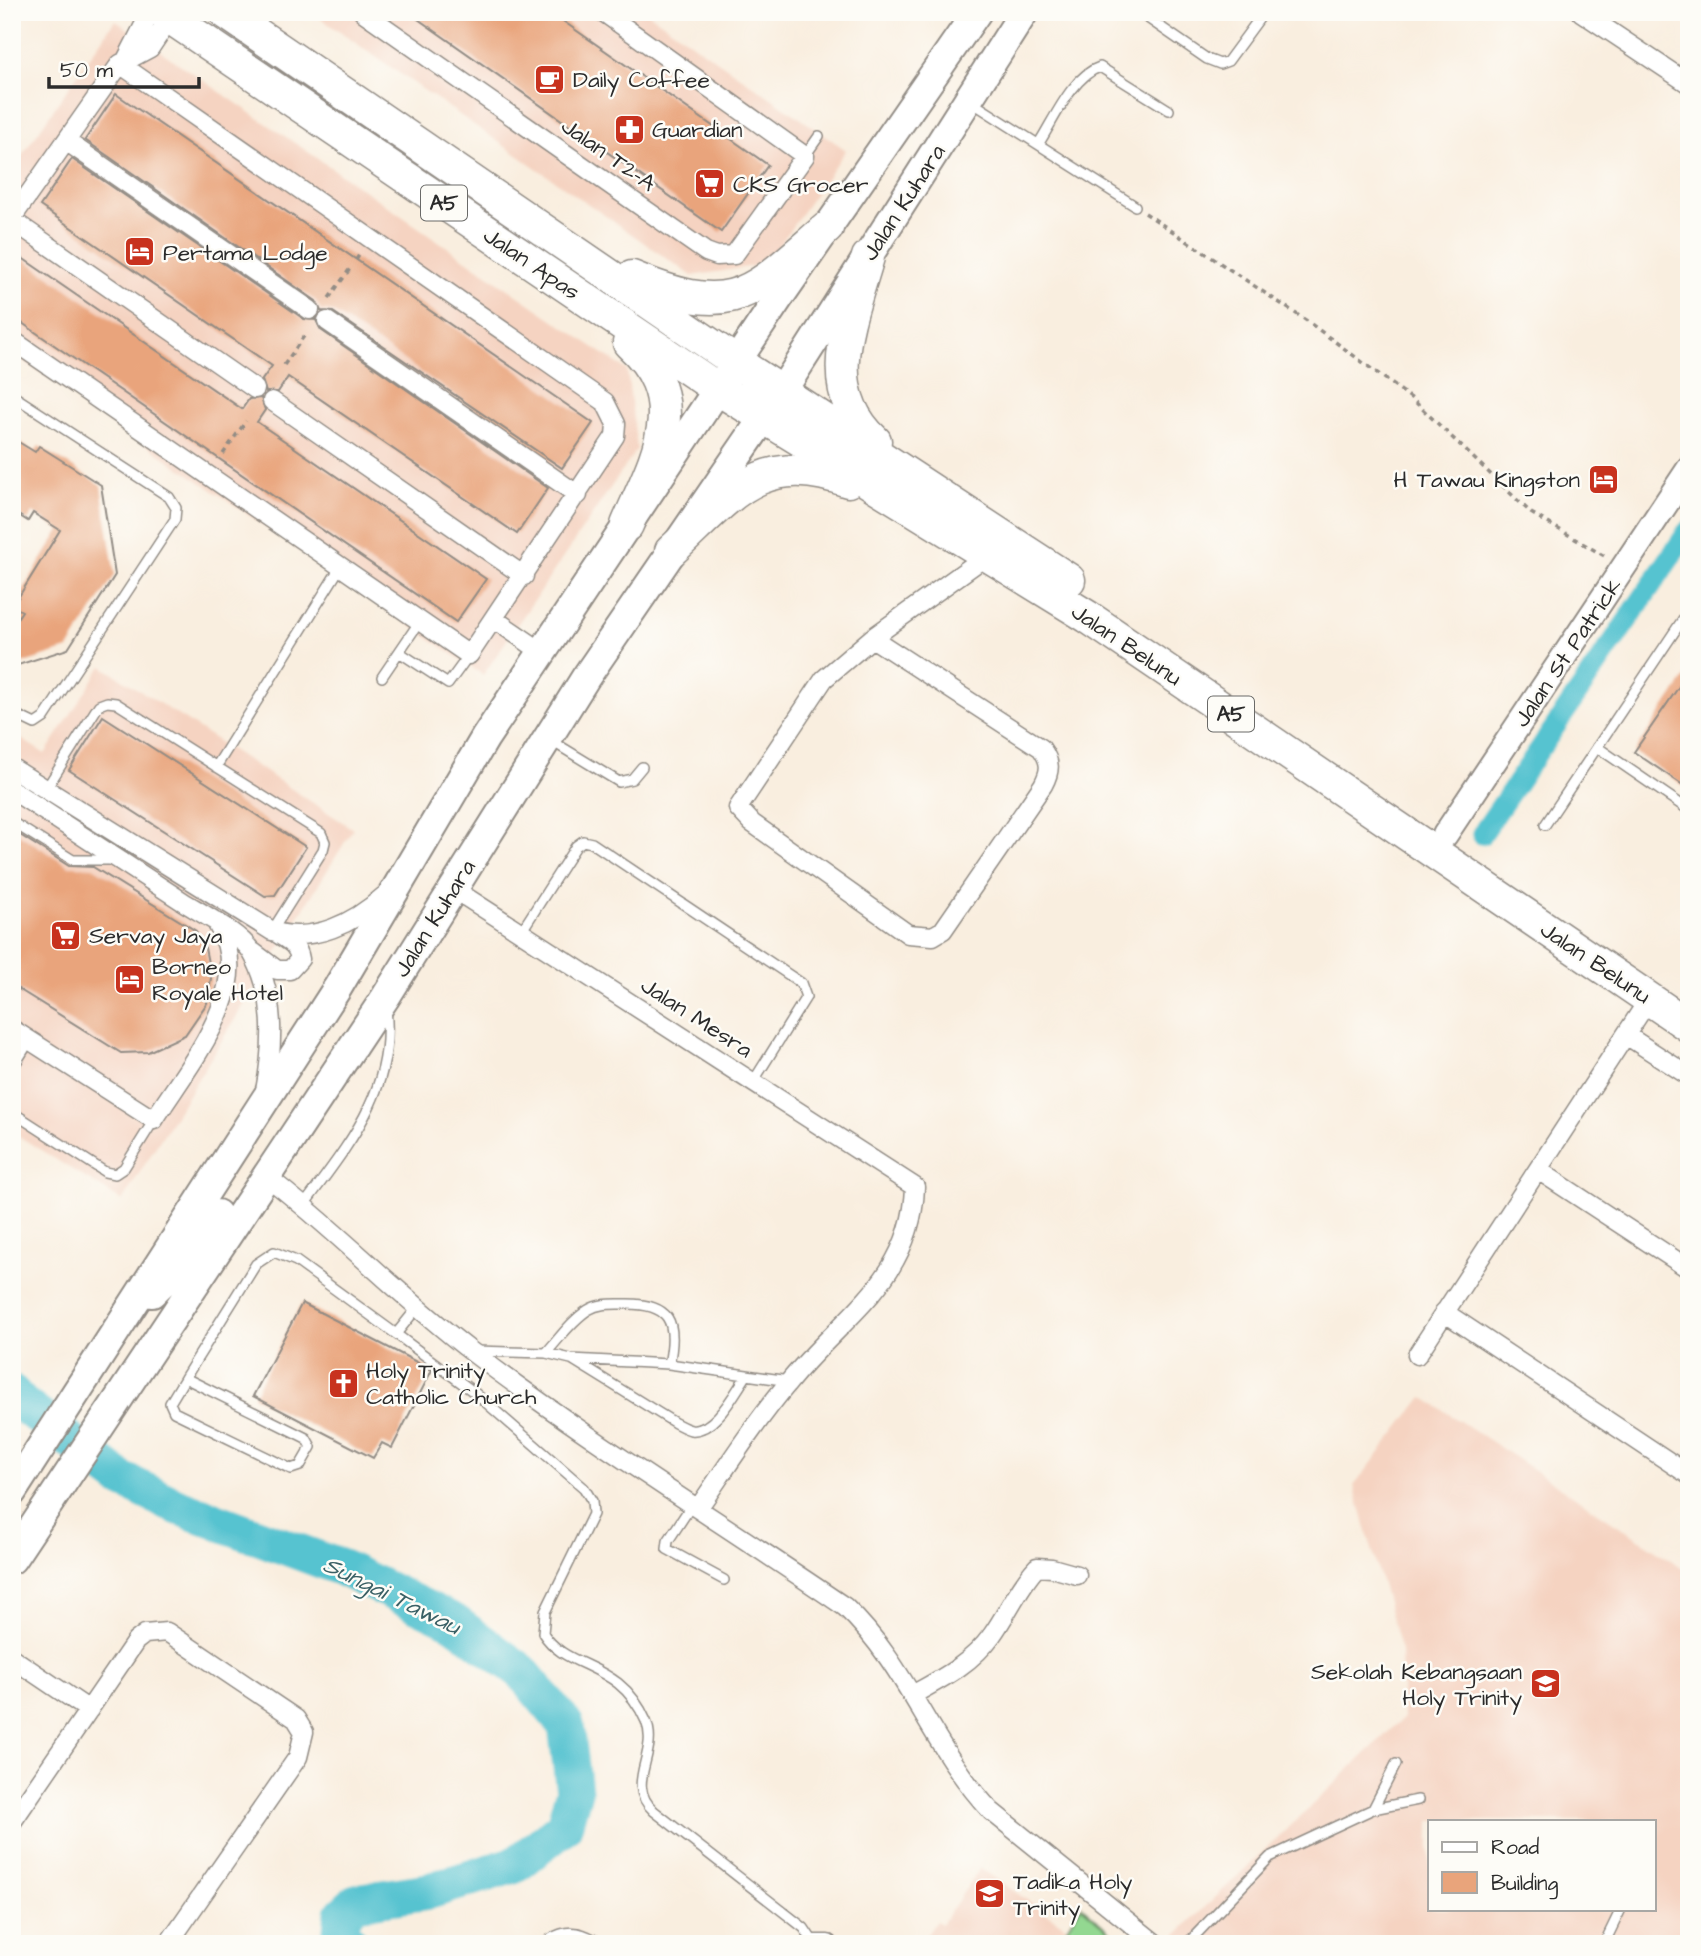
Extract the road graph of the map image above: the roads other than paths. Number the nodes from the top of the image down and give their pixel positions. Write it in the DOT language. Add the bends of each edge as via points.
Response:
graph roads {
  1 [pos="225,12"];
  2 [pos="255,12"];
  3 [pos="363,12"];
  4 [pos="603,12"];
  5 [pos="976,12"];
  6 [pos="1024,12"];
  7 [pos="1139,12"];
  8 [pos="1264,12"];
  9 [pos="1581,12"];
  10 [pos="162,14"];
  11 [pos="282,51"];
  12 [pos="123,61"];
  13 [pos="1689,84"];
  14 [pos="969,100"];
  15 [pos="1169,110"];
  16 [pos="819,136"];
  17 [pos="66,141"];
  18 [pos="1039,143"];
  19 [pos="805,156"];
  20 [pos="1135,206"];
  21 [pos="12,219"];
  22 [pos="827,228"];
  23 [pos="579,255"];
  24 [pos="868,257"];
  25 [pos="561,283"];
  26 [pos="310,310"];
  27 [pos="327,321"];
  28 [pos="12,340"];
  29 [pos="736,362"];
  30 [pos="255,389"];
  31 [pos="718,389"];
  32 [pos="782,391"];
  33 [pos="12,395"];
  34 [pos="272,401"];
  35 [pos="764,418"];
  36 [pos="1689,469"];
  37 [pos="903,486"];
  38 [pos="578,495"];
  39 [pos="627,525"];
  40 [pos="671,551"];
  41 [pos="989,554"];
  42 [pos="341,566"];
  43 [pos="524,576"];
  44 [pos="1689,610"];
  45 [pos="494,619"];
  46 [pos="420,621"];
  47 [pos="872,638"];
  48 [pos="399,652"];
  49 [pos="542,652"];
  50 [pos="469,655"];
  51 [pos="382,677"];
  52 [pos="12,713"];
  53 [pos="546,738"];
  54 [pos="1597,747"];
  55 [pos="216,767"];
  56 [pos="642,767"];
  57 [pos="12,768"];
  58 [pos="46,789"];
  59 [pos="12,790"];
  60 [pos="1689,810"];
  61 [pos="12,822"];
  62 [pos="1545,825"];
  63 [pos="1446,835"];
  64 [pos="120,860"];
  65 [pos="399,883"];
  66 [pos="452,888"];
  67 [pos="216,923"];
  68 [pos="272,931"];
  69 [pos="521,932"];
  70 [pos="250,949"];
  71 [pos="385,998"];
  72 [pos="1650,999"];
  73 [pos="1689,999"];
  74 [pos="1689,1026"];
  75 [pos="12,1029"];
  76 [pos="1626,1035"];
  77 [pos="30,1040"];
  78 [pos="12,1069"];
  79 [pos="1689,1076"];
  80 [pos="753,1082"];
  81 [pos="262,1105"];
  82 [pos="12,1112"];
  83 [pos="154,1119"];
  84 [pos="1538,1170"];
  85 [pos="266,1176"];
  86 [pos="304,1205"];
  87 [pos="1689,1269"];
  88 [pos="417,1308"];
  89 [pos="1444,1312"];
  90 [pos="117,1328"];
  91 [pos="396,1334"];
  92 [pos="471,1351"];
  93 [pos="546,1353"];
  94 [pos="1417,1355"];
  95 [pos="570,1359"];
  96 [pos="669,1364"];
  97 [pos="747,1375"];
  98 [pos="185,1378"];
  99 [pos="789,1381"];
  100 [pos="1689,1475"];
  101 [pos="19,1482"];
  102 [pos="696,1505"];
  103 [pos="12,1559"];
  104 [pos="1077,1575"];
  105 [pos="724,1580"];
  106 [pos="12,1658"];
  107 [pos="914,1694"];
  108 [pos="89,1710"];
  109 [pos="1396,1764"];
  110 [pos="1418,1800"];
  111 [pos="1374,1809"];
  112 [pos="12,1822"];
  113 [pos="1621,1910"];
  114 [pos="814,1943"];
  115 [pos="168,1944"];
  116 [pos="551,1944"];
  117 [pos="593,1944"];
  118 [pos="828,1944"];
  119 [pos="1156,1944"];
  120 [pos="1187,1944"];
  121 [pos="1604,1944"];
  1 -- 11 [label="highway, Jalan Apas / A5"];
  2 -- 11 [label="street"];
  3 -- 19 [label="street, Jalan T2-A" via="706,252 727,257 739,251"];
  4 -- 19 [label="street"];
  5 -- 22 [label="main road, Jalan Kuhara"];
  6 -- 14 [label="main road, Jalan Kuhara"];
  7 -- 8 [label="lane" via="1220,64 1228,61"];
  9 -- 13 [label="street"];
  10 -- 12 [label="street" via="150,48"];
  10 -- 25 [label="highway, Jalan Apas / A5"];
  11 -- 23 [label="highway, Jalan Apas / A5"];
  12 -- 17 [label="street"];
  12 -- 38 [label="street" via="605,402 616,424 615,436"];
  14 -- 18 [label="lane"];
  14 -- 24 [label="main road, Jalan Kuhara"];
  15 -- 18 [label="lane" via="1100,67 1080,81"];
  16 -- 19 [label="lane"];
  17 -- 21 [label="street"];
  17 -- 26 [label="street"];
  18 -- 20 [label="lane"];
  21 -- 30 [label="street"];
  22 -- 23 [label="highway" via="760,285 710,299 663,290"];
  22 -- 29 [label="main road, Jalan Kuhara"];
  23 -- 29 [label="highway, Jalan Apas / A5"];
  24 -- 32 [label="main road, Jalan Kuhara"];
  24 -- 37 [label="highway" via="845,335 841,367 846,401"];
  25 -- 31 [label="highway, Jalan Apas / A5"];
  25 -- 39 [label="highway" via="647,359 659,379 664,428"];
  27 -- 38 [label="street"];
  28 -- 42 [label="street"];
  29 -- 31 [label="main road, Jalan Kuhara"];
  29 -- 32 [label="highway, Jalan Apas / A5"];
  31 -- 35 [label="highway, Jalan Apas / A5"];
  31 -- 39 [label="main road, Jalan Kuhara"];
  32 -- 35 [label="main road, Jalan Kuhara"];
  32 -- 37 [label="highway, Jalan Belunu / A5"];
  33 -- 52 [label="lane" via="169,497 176,508 174,519 44,718 35,724"];
  34 -- 43 [label="street"];
  35 -- 37 [label="highway, Jalan Belunu / A5"];
  35 -- 40 [label="main road, Jalan Kuhara"];
  36 -- 63 [label="street, Jalan St Patrick"];
  37 -- 40 [label="highway" via="796,468 765,475 740,489"];
  37 -- 41 [label="highway, Jalan Belunu / A5"];
  37 -- 63 [label="highway, Jalan Belunu / A5"];
  38 -- 43 [label="street"];
  39 -- 49 [label="main road, Jalan Kuhara"];
  40 -- 53 [label="main road, Jalan Kuhara"];
  41 -- 47 [label="street"];
  41 -- 72 [label="highway, Jalan Belunu / A5"];
  42 -- 46 [label="street"];
  42 -- 55 [label="lane"];
  43 -- 45 [label="street"];
  44 -- 54 [label="lane"];
  45 -- 49 [label="street"];
  45 -- 50 [label="street"];
  46 -- 48 [label="lane"];
  46 -- 50 [label="street"];
  47 -- 47 [label="street" via="824,680 738,808 752,823 908,934 933,936 943,930 1043,785 1050,773 1050,760 1041,748"];
  48 -- 50 [label="lane" via="448,684"];
  48 -- 51 [label="lane"];
  49 -- 65 [label="main road, Jalan Kuhara"];
  53 -- 56 [label="lane" via="619,782 632,779"];
  53 -- 66 [label="main road, Jalan Kuhara"];
  54 -- 60 [label="lane"];
  54 -- 62 [label="lane"];
  55 -- 58 [label="lane" via="116,703 107,702 99,705"];
  55 -- 68 [label="lane" via="321,833 325,842"];
  57 -- 58 [label="street"];
  58 -- 68 [label="street"];
  59 -- 64 [label="street"];
  61 -- 64 [label="lane" via="73,860"];
  63 -- 73 [label="highway, Jalan Belunu / A5"];
  64 -- 67 [label="street"];
  65 -- 68 [label="street" via="368,910 326,930 294,936"];
  65 -- 81 [label="main road, Jalan Kuhara"];
  66 -- 69 [label="street, Jalan Mesra"];
  66 -- 71 [label="main road, Jalan Kuhara"];
  67 -- 70 [label="street"];
  67 -- 83 [label="street" via="225,936 230,960 221,1012"];
  68 -- 70 [label="street" via="294,944 299,952 297,965 281,972"];
  69 -- 80 [label="street, Jalan Mesra"];
  69 -- 80 [label="lane" via="576,846 583,841 592,843 801,983 806,997 798,1014"];
  70 -- 81 [label="street" via="264,981 272,1018 271,1059"];
  71 -- 85 [label="main road, Jalan Kuhara"];
  71 -- 86 [label="lane" via="388,1041 384,1073 370,1109"];
  72 -- 74 [label="highway, Jalan Belunu / A5"];
  72 -- 76 [label="street"];
  75 -- 77 [label="street"];
  76 -- 79 [label="street"];
  76 -- 84 [label="street"];
  77 -- 78 [label="lane"];
  77 -- 83 [label="street"];
  80 -- 99 [label="street, Jalan Mesra" via="915,1187 903,1245 886,1278"];
  81 -- 90 [label="main road, Jalan Kuhara"];
  82 -- 83 [label="lane" via="115,1174 124,1168"];
  84 -- 87 [label="street"];
  84 -- 89 [label="street"];
  85 -- 86 [label="street"];
  85 -- 90 [label="main road" via="238,1184 187,1259"];
  85 -- 103 [label="main road, Jalan Kuhara"];
  86 -- 88 [label="street"];
  88 -- 91 [label="lane"];
  88 -- 92 [label="street"];
  89 -- 94 [label="street"];
  89 -- 100 [label="street"];
  90 -- 101 [label="main road, Jalan Kuhara"];
  91 -- 98 [label="lane" via="296,1261 274,1252 256,1264"];
  91 -- 114 [label="lane" via="475,1393 584,1488 593,1514 545,1612 543,1633 558,1649 606,1672 630,1693 650,1733 639,1788 647,1805 804,1928"];
  92 -- 93 [label="lane"];
  92 -- 102 [label="street" via="542,1404"];
  93 -- 95 [label="lane"];
  93 -- 96 [label="lane" via="589,1309 639,1302 655,1306 670,1320 675,1335"];
  95 -- 96 [label="lane"];
  95 -- 97 [label="lane" via="692,1430 705,1427 720,1413"];
  96 -- 97 [label="lane"];
  97 -- 99 [label="lane"];
  98 -- 98 [label="lane" via="170,1403 174,1412 291,1469 300,1466 311,1447 306,1438"];
  99 -- 102 [label="street"];
  102 -- 105 [label="lane" via="668,1541 667,1549"];
  102 -- 107 [label="street" via="845,1607 879,1643"];
  104 -- 107 [label="street" via="1037,1567 972,1657"];
  106 -- 108 [label="street"];
  107 -- 119 [label="street" via="951,1764 991,1811"];
  108 -- 112 [label="street"];
  108 -- 115 [label="street" via="136,1641 156,1631 167,1632 296,1719 304,1732 298,1757"];
  109 -- 111 [label="lane"];
  110 -- 111 [label="lane"];
  111 -- 120 [label="lane" via="1270,1857"];
  113 -- 121 [label="lane"];
  114 -- 118 [label="street"];
  116 -- 117 [label="street" via="561,1937 581,1937"];
}
